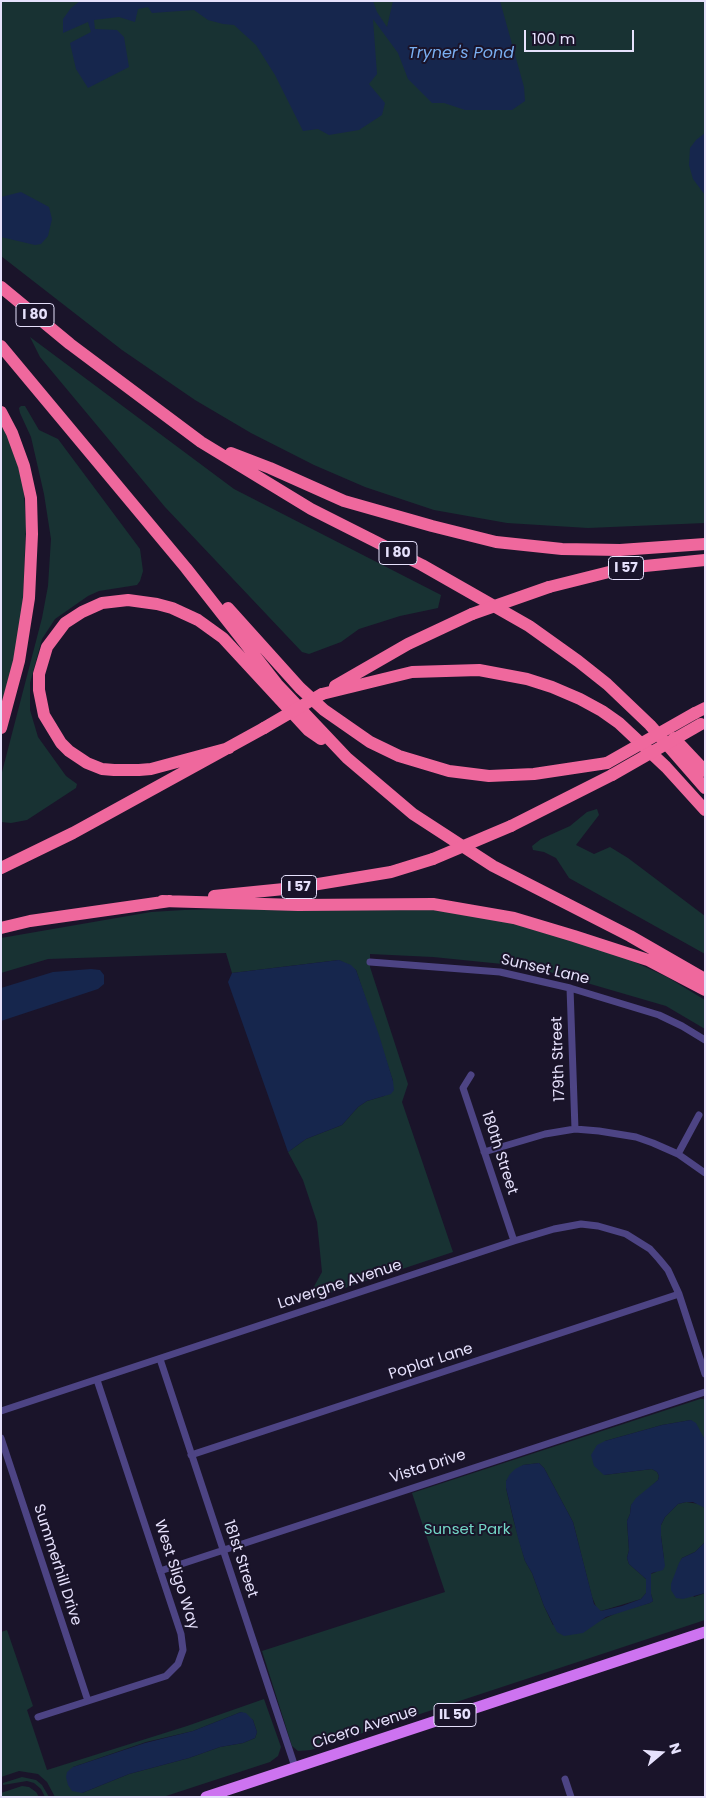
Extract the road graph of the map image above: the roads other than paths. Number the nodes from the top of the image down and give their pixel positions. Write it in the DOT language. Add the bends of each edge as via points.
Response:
graph roads {
  1 [pos="1,287"];
  2 [pos="1,346"];
  3 [pos="1,412"];
  4 [pos="201,442"];
  5 [pos="705,544"];
  6 [pos="705,560"];
  7 [pos="186,568"];
  8 [pos="356,681"];
  9 [pos="607,684"];
  10 [pos="701,716"];
  11 [pos="1,728"];
  12 [pos="228,748"];
  13 [pos="347,758"];
  14 [pos="610,769"];
  15 [pos="705,771"];
  16 [pos="705,788"];
  17 [pos="705,810"];
  18 [pos="1,868"];
  19 [pos="162,901"];
  20 [pos="1,928"];
  21 [pos="370,962"];
  22 [pos="705,979"];
  23 [pos="570,988"];
  24 [pos="705,990"];
  25 [pos="705,1040"];
  26 [pos="471,1075"];
  27 [pos="699,1115"];
  28 [pos="575,1130"];
  29 [pos="484,1152"];
  30 [pos="678,1154"];
  31 [pos="705,1174"];
  32 [pos="514,1241"];
  33 [pos="679,1294"];
  34 [pos="160,1359"];
  35 [pos="705,1374"];
  36 [pos="98,1380"];
  37 [pos="705,1392"];
  38 [pos="1,1411"];
  39 [pos="1,1438"];
  40 [pos="191,1455"];
  41 [pos="222,1550"];
  42 [pos="160,1571"];
  43 [pos="705,1632"];
  44 [pos="88,1701"];
  45 [pos="38,1717"];
  46 [pos="295,1767"];
  47 [pos="565,1778"];
  48 [pos="212,1796"];
  49 [pos="571,1797"];
  1 -- 4 [label="highway, I 80" via="70,344"];
  2 -- 7 [label="highway"];
  3 -- 11 [label="highway" via="24,466 31,498 32,534 19,662"];
  4 -- 5 [label="highway" via="344,501 496,542 620,550"];
  4 -- 9 [label="highway, I 80" via="311,508 422,565 529,626"];
  6 -- 8 [label="highway, I 57, bridge" via="625,568 549,587 472,614 408,644"];
  7 -- 13 [label="highway" via="277,684"];
  7 -- 14 [label="highway" via="209,588 324,710 370,742 399,756 449,771 489,776"];
  8 -- 12 [label="highway, bridge" via="322,694"];
  8 -- 17 [label="highway" via="412,672 479,670 552,687 602,711 619,723"];
  9 -- 15 [label="highway" via="638,702"];
  9 -- 16 [label="highway, I 80" via="650,725"];
  10 -- 14 [label="highway, bridge"];
  12 -- 13 [label="highway" via="151,769 102,769 87,762 61,743 44,715 39,674 47,647 65,624 102,603 128,600 172,608 198,620 223,638 308,730"];
  12 -- 18 [label="highway" via="74,833"];
  13 -- 22 [label="highway" via="413,814 493,866 630,936"];
  14 -- 19 [label="highway, I 57, bridge" via="511,826 433,860 390,872 294,888"];
  19 -- 20 [label="highway, I 57"];
  19 -- 24 [label="highway" via="433,904 514,918 574,936 648,960"];
  21 -- 23 [label="street, Sunset Lane" via="500,972"];
  23 -- 25 [label="street, Sunset Lane" via="659,1015"];
  23 -- 28 [label="street, 179th Street"];
  26 -- 29 [label="street, 180th Street" via="463,1088"];
  27 -- 30 [label="street"];
  28 -- 29 [label="street" via="532,1136"];
  28 -- 30 [label="street" via="636,1137"];
  29 -- 32 [label="street, 180th Street"];
  30 -- 31 [label="street"];
  32 -- 33 [label="street, Lavergne Avenue" via="569,1225 614,1229 650,1250 673,1279"];
  32 -- 34 [label="street, Lavergne Avenue"];
  33 -- 35 [label="street"];
  33 -- 40 [label="street, Poplar Lane"];
  34 -- 36 [label="street, Lavergne Avenue"];
  34 -- 40 [label="street, 181st Street"];
  36 -- 38 [label="street, Lavergne Avenue"];
  36 -- 42 [label="street, West Sligo Way"];
  37 -- 41 [label="street, Vista Drive"];
  39 -- 44 [label="street, Summerhill Drive"];
  40 -- 41 [label="street, 181st Street"];
  41 -- 42 [label="street, Vista Drive"];
  41 -- 46 [label="street, 181st Street"];
  42 -- 44 [label="street, West Sligo Way" via="183,1640 178,1664 162,1677"];
  43 -- 46 [label="main road, Cicero Avenue / IL 50"];
  44 -- 45 [label="street, West Sligo Way"];
  46 -- 48 [label="main road, Cicero Avenue / IL 50"];
  47 -- 49 [label="street"];
}
